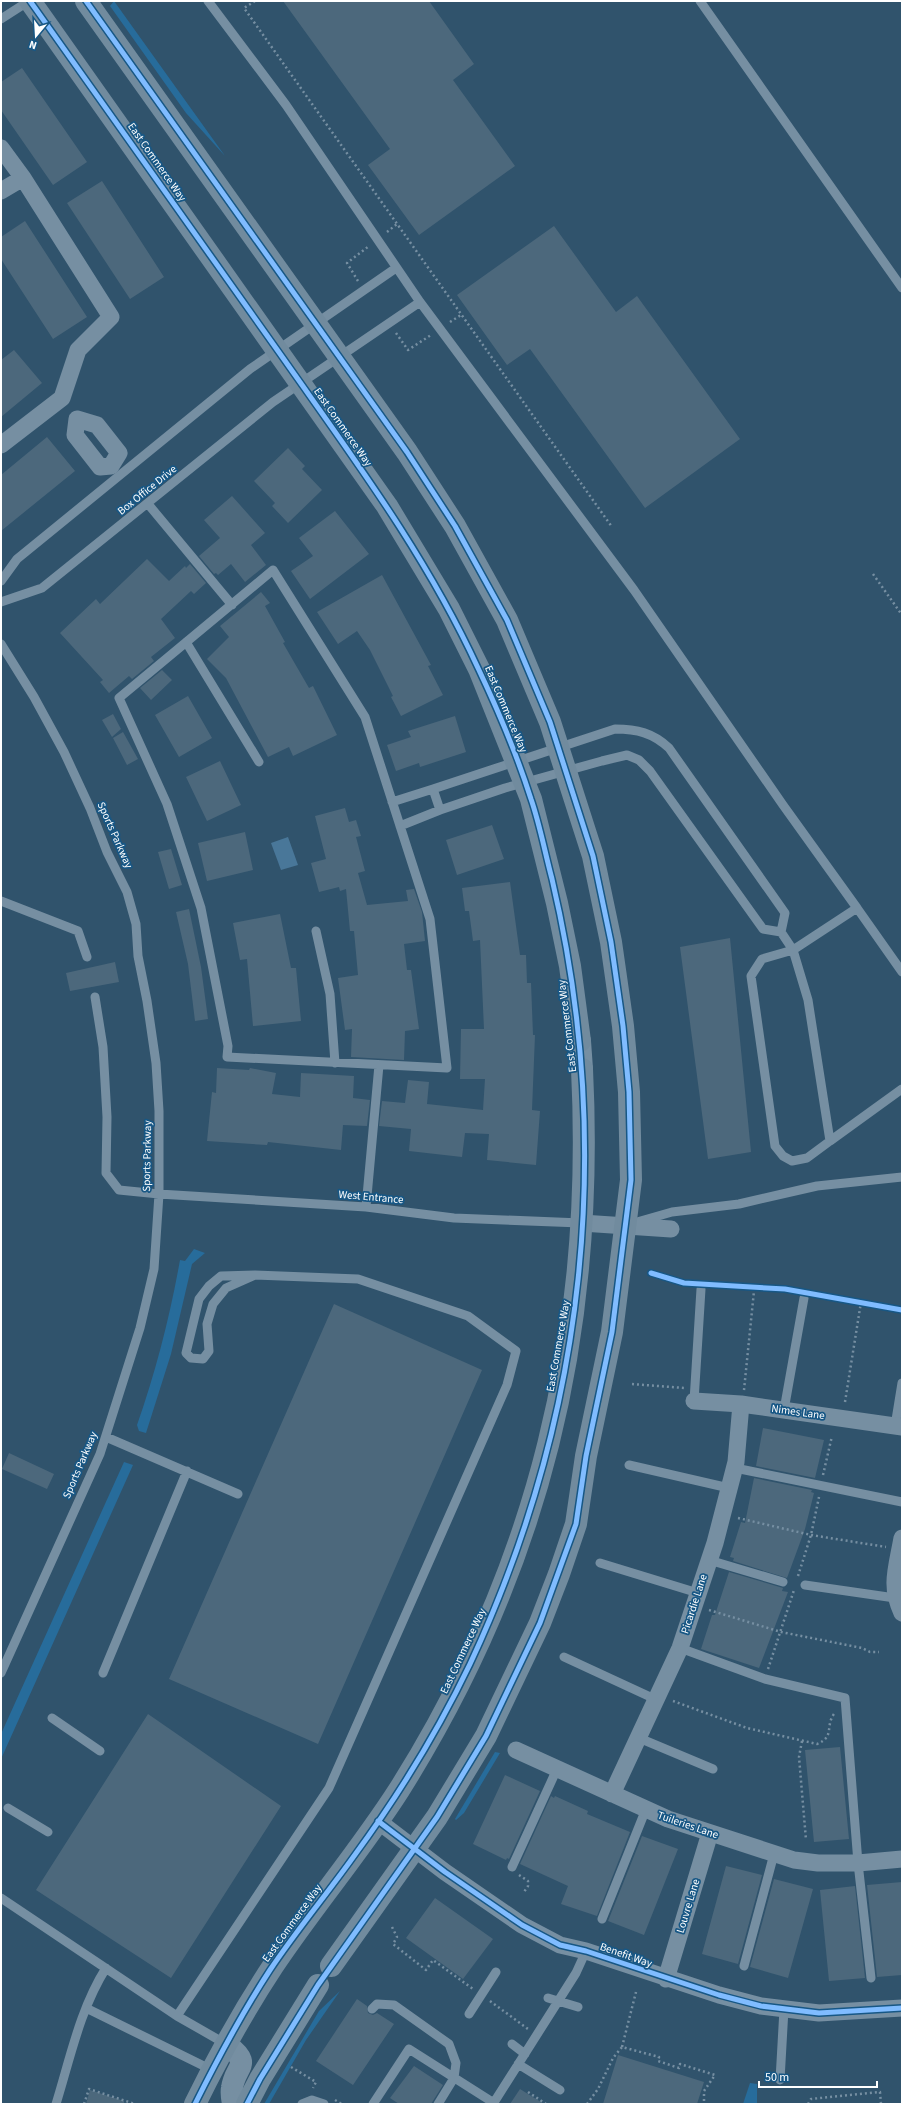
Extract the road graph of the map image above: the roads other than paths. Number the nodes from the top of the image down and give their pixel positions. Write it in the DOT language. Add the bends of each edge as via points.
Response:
graph roads {
  1 [pos="30,1"];
  2 [pos="208,1"];
  3 [pos="700,1"];
  4 [pos="88,2"];
  5 [pos="1,19"];
  6 [pos="1,148"];
  7 [pos="23,178"];
  8 [pos="1,191"];
  9 [pos="396,268"];
  10 [pos="902,288"];
  11 [pos="420,302"];
  12 [pos="316,324"];
  13 [pos="277,350"];
  14 [pos="340,356"];
  15 [pos="300,383"];
  16 [pos="62,398"];
  17 [pos="77,419"];
  18 [pos="1,446"];
  19 [pos="115,471"];
  20 [pos="148,504"];
  21 [pos="1,581"];
  22 [pos="1,602"];
  23 [pos="232,604"];
  24 [pos="186,642"];
  25 [pos="1,644"];
  26 [pos="559,748"];
  27 [pos="517,761"];
  28 [pos="259,762"];
  29 [pos="566,771"];
  30 [pos="525,782"];
  31 [pos="433,789"];
  32 [pos="392,802"];
  33 [pos="440,810"];
  34 [pos="400,826"];
  35 [pos="1,901"];
  36 [pos="857,908"];
  37 [pos="316,931"];
  38 [pos="781,932"];
  39 [pos="793,950"];
  40 [pos="87,957"];
  41 [pos="902,972"];
  42 [pos="95,997"];
  43 [pos="580,1041"];
  44 [pos="335,1062"];
  45 [pos="379,1065"];
  46 [pos="582,1069"];
  47 [pos="902,1089"];
  48 [pos="830,1141"];
  49 [pos="902,1177"];
  50 [pos="159,1194"];
  51 [pos="366,1207"];
  52 [pos="582,1223"];
  53 [pos="624,1226"];
  54 [pos="671,1229"];
  55 [pos="255,1275"];
  56 [pos="701,1290"];
  57 [pos="804,1298"];
  58 [pos="902,1383"];
  59 [pos="742,1397"];
  60 [pos="694,1401"];
  61 [pos="784,1410"];
  62 [pos="898,1426"];
  63 [pos="106,1436"];
  64 [pos="629,1465"];
  65 [pos="735,1468"];
  66 [pos="187,1472"];
  67 [pos="729,1488"];
  68 [pos="238,1494"];
  69 [pos="902,1502"];
  70 [pos="902,1538"];
  71 [pos="709,1560"];
  72 [pos="600,1563"];
  73 [pos="783,1582"];
  74 [pos="805,1585"];
  75 [pos="698,1593"];
  76 [pos="895,1598"];
  77 [pos="902,1613"];
  78 [pos="680,1648"];
  79 [pos="564,1657"];
  80 [pos="1,1673"];
  81 [pos="103,1673"];
  82 [pos="664,1700"];
  83 [pos="52,1718"];
  84 [pos="639,1738"];
  85 [pos="516,1750"];
  86 [pos="100,1751"];
  87 [pos="713,1769"];
  88 [pos="557,1770"];
  89 [pos="612,1794"];
  90 [pos="8,1808"];
  91 [pos="646,1809"];
  92 [pos="378,1821"];
  93 [pos="48,1832"];
  94 [pos="710,1833"];
  95 [pos="415,1849"];
  96 [pos="774,1854"];
  97 [pos="902,1859"];
  98 [pos="858,1863"];
  99 [pos="512,1866"];
  100 [pos="1,1898"];
  101 [pos="602,1920"];
  102 [pos="586,1951"];
  103 [pos="331,1966"];
  104 [pos="744,1966"];
  105 [pos="106,1968"];
  106 [pos="496,1972"];
  107 [pos="871,1978"];
  108 [pos="666,1979"];
  109 [pos="318,1985"];
  110 [pos="548,1998"];
  111 [pos="557,2002"];
  112 [pos="86,2008"];
  113 [pos="578,2008"];
  114 [pos="902,2008"];
  115 [pos="784,2009"];
  116 [pos="372,2010"];
  117 [pos="469,2014"];
  118 [pos="177,2016"];
  119 [pos="226,2044"];
  120 [pos="512,2044"];
  121 [pos="525,2054"];
  122 [pos="518,2064"];
  123 [pos="212,2070"];
  124 [pos="454,2078"];
  125 [pos="780,2080"];
  126 [pos="560,2090"];
  127 [pos="327,2101"];
  128 [pos="56,2104"];
  129 [pos="195,2104"];
  130 [pos="233,2104"];
  131 [pos="247,2104"];
  132 [pos="302,2104"];
  133 [pos="373,2104"];
  134 [pos="438,2104"];
  135 [pos="494,2104"];
  1 -- 5 [label="lane"];
  1 -- 13 [label="main road, East Commerce Way"];
  2 -- 9 [label="lane" via="286,105"];
  3 -- 10 [label="lane"];
  4 -- 12 [label="main road"];
  6 -- 7 [label="street"];
  7 -- 8 [label="street"];
  7 -- 16 [label="street" via="111,317 78,350"];
  9 -- 11 [label="lane"];
  9 -- 12 [label="lane"];
  11 -- 14 [label="lane, Box Office Drive"];
  11 -- 36 [label="lane" via="613,560"];
  12 -- 13 [label="lane"];
  12 -- 14 [label="main road"];
  13 -- 15 [label="main road, East Commerce Way"];
  13 -- 19 [label="lane"];
  14 -- 15 [label="lane, Box Office Drive"];
  14 -- 26 [label="main road" via="459,532 507,620"];
  15 -- 20 [label="lane, Box Office Drive"];
  15 -- 27 [label="main road, East Commerce Way" via="387,506 429,575 479,669"];
  16 -- 17 [label="street"];
  16 -- 18 [label="street"];
  17 -- 19 [label="street" via="75,435 100,466"];
  17 -- 19 [label="street" via="97,425 119,453"];
  19 -- 21 [label="lane" via="17,559"];
  20 -- 22 [label="lane, Box Office Drive" via="42,588"];
  20 -- 23 [label="lane"];
  23 -- 24 [label="lane"];
  23 -- 32 [label="lane" via="273,570 365,717"];
  24 -- 28 [label="lane"];
  24 -- 44 [label="lane" via="119,698 167,804 201,908 228,1046 228,1058"];
  25 -- 50 [label="lane, Sports Parkway" via="64,752 107,852 128,892 136,924 138,956 156,1063"];
  26 -- 27 [label="lane"];
  26 -- 29 [label="main road"];
  26 -- 38 [label="lane" via="615,729 631,729 658,738 686,770 785,913"];
  27 -- 30 [label="main road, East Commerce Way"];
  27 -- 31 [label="lane"];
  29 -- 30 [label="lane"];
  29 -- 38 [label="lane" via="628,755 639,760 650,771 762,929"];
  29 -- 53 [label="main road" via="593,856 611,942 623,1026 630,1180"];
  30 -- 33 [label="lane"];
  30 -- 43 [label="main road, East Commerce Way" via="557,903 570,966"];
  31 -- 32 [label="lane"];
  31 -- 33 [label="lane"];
  32 -- 34 [label="lane"];
  33 -- 34 [label="lane"];
  34 -- 45 [label="lane" via="430,919 447,1068"];
  35 -- 40 [label="lane" via="78,931"];
  36 -- 39 [label="lane"];
  36 -- 41 [label="lane"];
  37 -- 44 [label="lane" via="330,994"];
  38 -- 39 [label="lane"];
  39 -- 48 [label="lane" via="808,1000"];
  39 -- 48 [label="lane" via="762,960 751,976 775,1146 783,1156 792,1161 807,1158"];
  42 -- 50 [label="lane, West Entrance" via="103,1047 107,1117 106,1173 119,1190"];
  43 -- 46 [label="street, East Commerce Way"];
  44 -- 45 [label="lane"];
  45 -- 51 [label="lane"];
  46 -- 52 [label="main road, East Commerce Way" via="585,1175"];
  47 -- 48 [label="lane"];
  49 -- 53 [label="lane" via="818,1186 739,1204 672,1212"];
  50 -- 51 [label="lane, West Entrance"];
  50 -- 63 [label="lane, Sports Parkway" via="154,1268 140,1328"];
  51 -- 52 [label="lane, West Entrance" via="454,1218"];
  52 -- 53 [label="street"];
  52 -- 92 [label="main road, East Commerce Way" via="577,1295 568,1356 540,1478 524,1527 490,1618 455,1694"];
  53 -- 54 [label="street"];
  53 -- 95 [label="main road" via="612,1332 586,1456 576,1524 540,1623 486,1736"];
  55 -- 55 [label="lane" via="221,1276 209,1286 199,1299 186,1353 191,1358 203,1359 209,1351 207,1324 213,1304 226,1288"];
  55 -- 118 [label="lane" via="358,1279 468,1316 516,1351 507,1385 329,1788"];
  56 -- 60 [label="lane"];
  57 -- 61 [label="lane"];
  58 -- 62 [label="lane"];
  59 -- 60 [label="street, Nimes Lane"];
  59 -- 61 [label="street, Nimes Lane"];
  59 -- 65 [label="street, Picardie Lane"];
  61 -- 62 [label="street, Nimes Lane"];
  63 -- 66 [label="lane"];
  63 -- 80 [label="lane, Sports Parkway"];
  64 -- 67 [label="lane"];
  65 -- 67 [label="street, Picardie Lane"];
  65 -- 69 [label="lane"];
  66 -- 68 [label="lane"];
  66 -- 81 [label="lane"];
  67 -- 71 [label="street, Picardie Lane"];
  70 -- 76 [label="street" via="894,1584"];
  71 -- 73 [label="lane"];
  71 -- 75 [label="street, Picardie Lane"];
  72 -- 75 [label="lane"];
  74 -- 76 [label="lane"];
  75 -- 78 [label="street, Picardie Lane"];
  76 -- 77 [label="street"];
  78 -- 82 [label="street, Picardie Lane"];
  78 -- 98 [label="lane" via="765,1679 844,1698"];
  79 -- 82 [label="lane"];
  82 -- 84 [label="street, Picardie Lane"];
  83 -- 86 [label="lane"];
  84 -- 87 [label="lane"];
  84 -- 89 [label="street, Picardie Lane"];
  85 -- 88 [label="street, Tuileries Lane"];
  88 -- 89 [label="street, Tuileries Lane"];
  88 -- 99 [label="lane"];
  89 -- 91 [label="street, Tuileries Lane"];
  90 -- 93 [label="lane"];
  91 -- 94 [label="street, Tuileries Lane" via="668,1820"];
  91 -- 101 [label="lane"];
  92 -- 95 [label="street, Benefit Way"];
  92 -- 119 [label="main road, East Commerce Way" via="273,1966"];
  94 -- 96 [label="street, Tuileries Lane"];
  94 -- 108 [label="street, Louvre Lane"];
  95 -- 102 [label="street, Benefit Way" via="522,1925 560,1945"];
  95 -- 103 [label="main road"];
  96 -- 98 [label="street, Tuileries Lane" via="818,1863"];
  96 -- 104 [label="lane"];
  97 -- 98 [label="street, Tuileries Lane"];
  98 -- 107 [label="lane"];
  100 -- 105 [label="lane"];
  102 -- 108 [label="street, Benefit Way"];
  102 -- 111 [label="lane" via="576,1973"];
  103 -- 109 [label="street"];
  105 -- 112 [label="lane"];
  105 -- 118 [label="lane"];
  106 -- 117 [label="lane"];
  108 -- 115 [label="street, Benefit Way" via="719,1996"];
  109 -- 131 [label="main road" via="271,2059"];
  110 -- 111 [label="lane"];
  111 -- 113 [label="lane"];
  111 -- 121 [label="lane"];
  112 -- 123 [label="lane"];
  112 -- 128 [label="lane"];
  114 -- 115 [label="street, Benefit Way" via="819,2013"];
  115 -- 125 [label="lane"];
  116 -- 124 [label="lane" via="377,2004 394,2005 449,2044 456,2063"];
  118 -- 119 [label="lane"];
  119 -- 123 [label="main road, East Commerce Way"];
  119 -- 130 [label="street" via="238,2053 242,2066 232,2087"];
  120 -- 121 [label="lane"];
  121 -- 122 [label="lane"];
  122 -- 126 [label="lane"];
  122 -- 135 [label="lane"];
  123 -- 129 [label="main road, East Commerce Way"];
  124 -- 133 [label="lane" via="409,2049"];
  124 -- 134 [label="lane"];
  124 -- 135 [label="lane"];
  127 -- 132 [label="lane" via="312,2100"];
}
